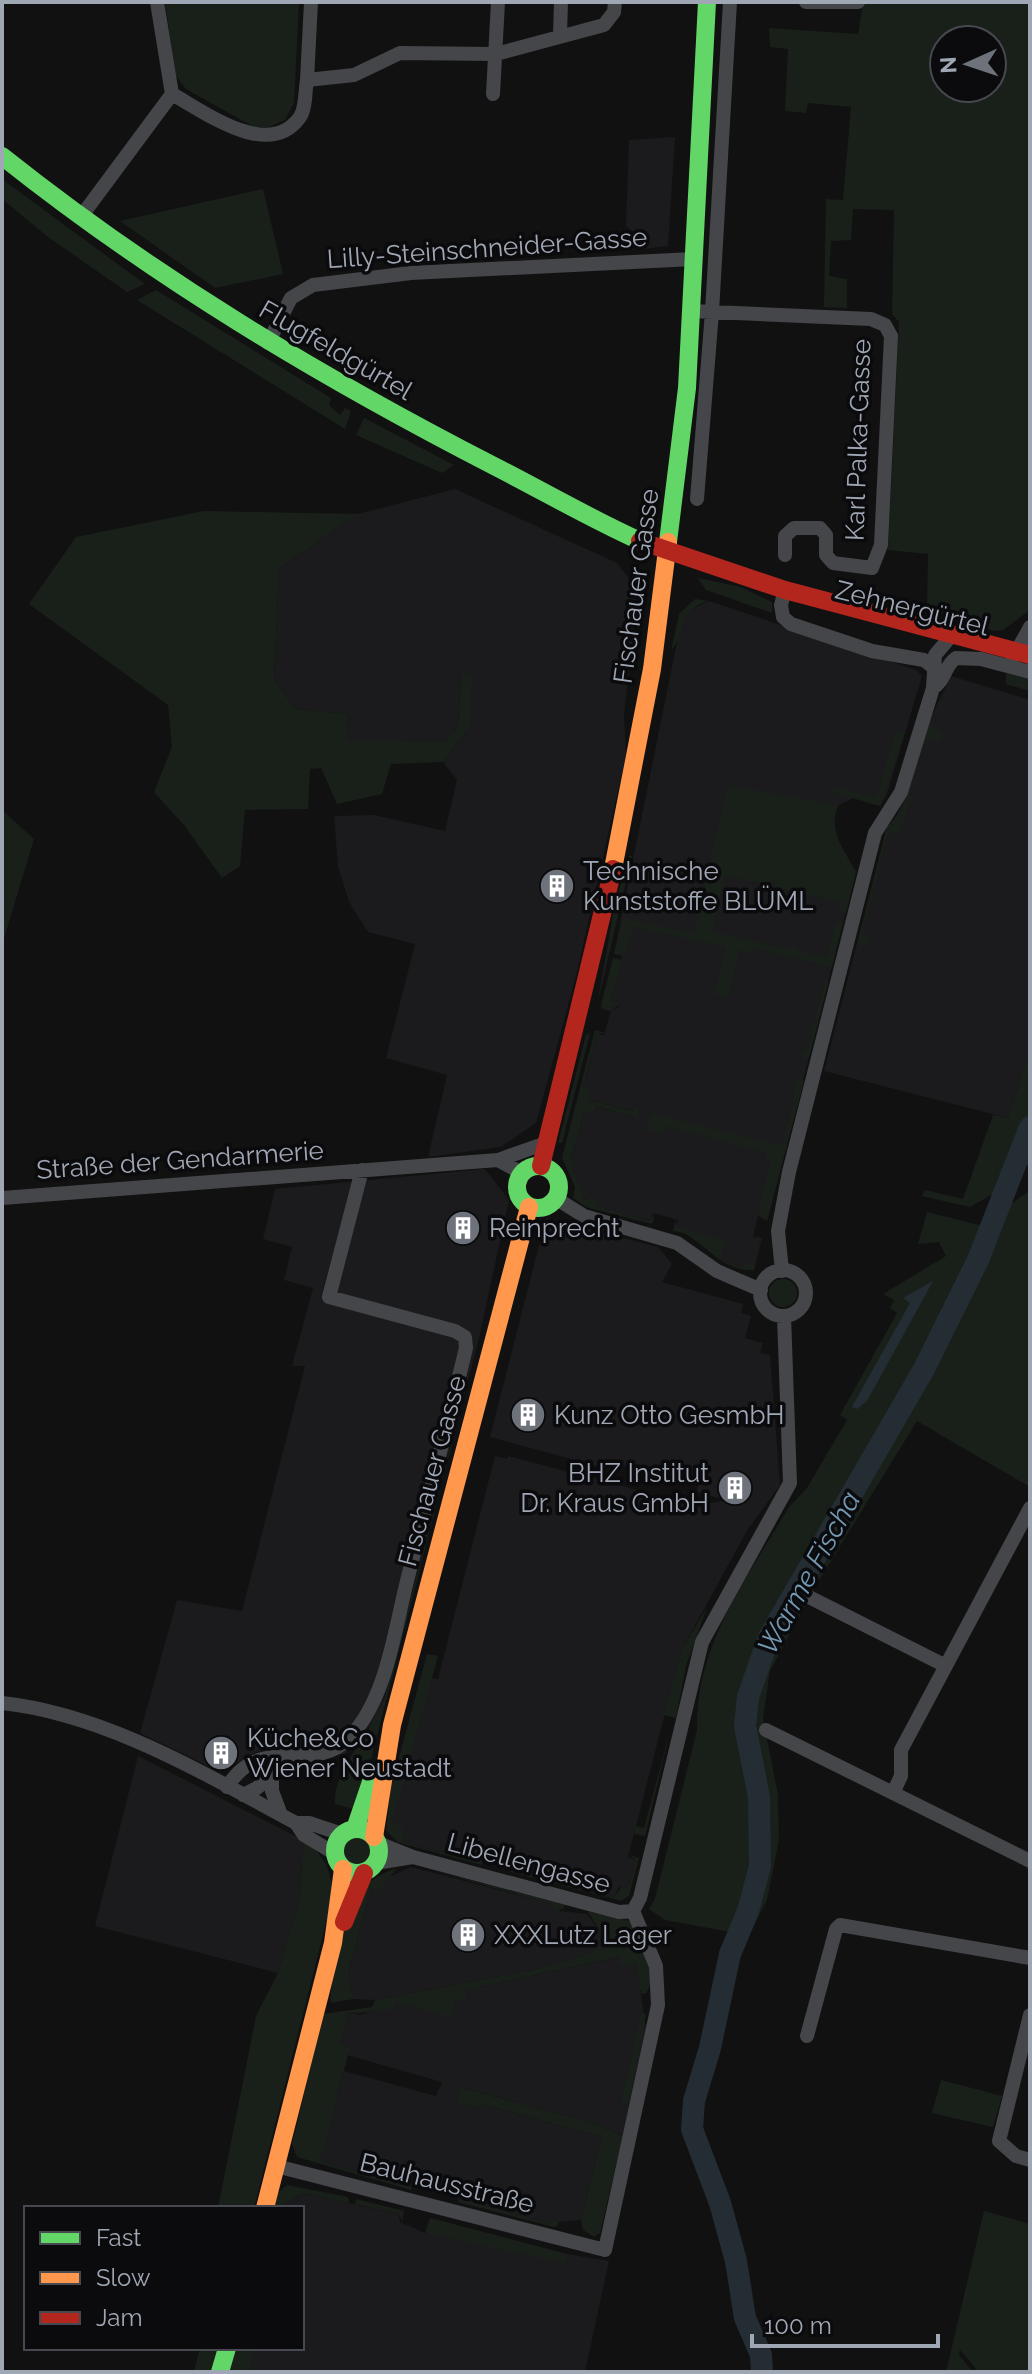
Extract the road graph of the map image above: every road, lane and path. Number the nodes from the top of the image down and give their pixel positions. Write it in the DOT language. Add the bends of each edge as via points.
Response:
graph roads {
  1 [pos="157,2"];
  2 [pos="311,2"];
  3 [pos="498,2"];
  4 [pos="561,2"];
  5 [pos="615,2"];
  6 [pos="707,2"];
  7 [pos="730,2"];
  8 [pos="806,2"];
  9 [pos="858,2"];
  10 [pos="560,34"];
  11 [pos="496,54"];
  12 [pos="307,80"];
  13 [pos="172,94"];
  14 [pos="493,94"];
  15 [pos="2,156"];
  16 [pos="80,218"];
  17 [pos="693,259"];
  18 [pos="691,311"];
  19 [pos="712,312"];
  20 [pos="268,343"];
  21 [pos="697,499"];
  22 [pos="667,551"];
  23 [pos="785,555"];
  24 [pos="785,590"];
  25 [pos="1030,627"];
  26 [pos="938,648"];
  27 [pos="1024,661"];
  28 [pos="933,688"];
  29 [pos="546,1143"];
  30 [pos="498,1160"];
  31 [pos="541,1166"];
  32 [pos="362,1170"];
  33 [pos="522,1173"];
  34 [pos="2,1198"];
  35 [pos="557,1199"];
  36 [pos="529,1207"];
  37 [pos="782,1271"];
  38 [pos="761,1290"];
  39 [pos="784,1316"];
  40 [pos="1030,1508"];
  41 [pos="809,1597"];
  42 [pos="946,1666"];
  43 [pos="2,1703"];
  44 [pos="766,1730"];
  45 [pos="386,1748"];
  46 [pos="294,1755"];
  47 [pos="272,1776"];
  48 [pos="227,1787"];
  49 [pos="893,1793"];
  50 [pos="243,1795"];
  51 [pos="281,1815"];
  52 [pos="296,1823"];
  53 [pos="348,1831"];
  54 [pos="376,1840"];
  55 [pos="413,1857"];
  56 [pos="339,1861"];
  57 [pos="1030,1861"];
  58 [pos="370,1868"];
  59 [pos="633,1911"];
  60 [pos="333,1943"];
  61 [pos="1030,1958"];
  62 [pos="1030,2015"];
  63 [pos="807,2036"];
  64 [pos="1030,2160"];
  65 [pos="276,2166"];
  66 [pos="266,2206"];
  67 [pos="226,2350"];
  68 [pos="220,2372"];
  1 -- 13 [label="street"];
  2 -- 12 [label="street"];
  3 -- 11 [label="street"];
  4 -- 10 [label="street"];
  5 -- 10 [label="street" via="604,25"];
  6 -- 17 [label="main road, Fischauer Gasse"];
  7 -- 19 [label="street"];
  8 -- 9 [label="street"];
  10 -- 11 [label="street"];
  11 -- 12 [label="street" via="400,53 354,75"];
  11 -- 14 [label="street"];
  12 -- 13 [label="street" via="302,115 285,130 265,135 244,132"];
  13 -- 16 [label="street"];
  15 -- 16 [label="main road, Flugfeldgürtel"];
  16 -- 20 [label="main road, Flugfeldgürtel"];
  17 -- 18 [label="main road, Fischauer Gasse"];
  17 -- 20 [label="street, Lilly-Steinschneider-Gasse" via="411,273 313,285 291,298"];
  18 -- 19 [label="street, Karl Palka-Gasse"];
  18 -- 22 [label="main road, Fischauer Gasse"];
  19 -- 21 [label="street"];
  19 -- 23 [label="street, Karl Palka-Gasse" via="871,319 885,325 891,336 881,545 872,568 833,563 820,528 794,528 785,536"];
  20 -- 22 [label="main road, Flugfeldgürtel" via="380,408"];
  22 -- 24 [label="main road, Zehnergürtel"];
  22 -- 29 [label="main road, Fischauer Gasse" via="634,770"];
  24 -- 26 [label="main road, Zehnergürtel"];
  24 -- 26 [label="main road, Zehnergürtel" via="800,604"];
  24 -- 26 [label="street, Zehnergürtel" via="783,617 791,624 872,651 924,660"];
  25 -- 27 [label="street"];
  26 -- 27 [label="main road, Zehnergürtel"];
  26 -- 28 [label="street"];
  27 -- 28 [label="street" via="956,658"];
  28 -- 37 [label="street" via="901,792 875,833 789,1172 778,1231"];
  29 -- 30 [label="street, Straße der Gendarmerie"];
  29 -- 31 [label="main road, Fischauer Gasse"];
  30 -- 32 [label="street, Straße der Gendarmerie"];
  30 -- 33 [label="street"];
  31 -- 33 [label="main road"];
  31 -- 35 [label="main road" via="556,1175"];
  32 -- 34 [label="street, Straße der Gendarmerie"];
  32 -- 46 [label="street" via="329,1297 455,1331 465,1337 466,1348 371,1705 362,1724 339,1747"];
  33 -- 36 [label="main road, Fischauer Gasse" via="519,1197"];
  35 -- 36 [label="main road" via="544,1209"];
  35 -- 38 [label="street" via="584,1216 677,1243 717,1271"];
  36 -- 45 [label="main road, Fischauer Gasse"];
  37 -- 38 [label="street" via="767,1277"];
  37 -- 39 [label="street" via="795,1274 805,1288 803,1305"];
  38 -- 39 [label="street" via="770,1312"];
  39 -- 59 [label="street" via="790,1483 702,1642"];
  40 -- 42 [label="street"];
  41 -- 42 [label="street"];
  42 -- 49 [label="street" via="901,1750 901,1776"];
  43 -- 48 [label="street" via="93,1726"];
  44 -- 49 [label="street"];
  45 -- 53 [label="main road, Fischauer Gasse" via="362,1814"];
  45 -- 54 [label="main road, Fischauer Gasse"];
  46 -- 47 [label="street"];
  46 -- 48 [label="street" via="252,1760 236,1771"];
  47 -- 50 [label="street"];
  47 -- 51 [label="street"];
  48 -- 50 [label="street"];
  49 -- 57 [label="street"];
  50 -- 51 [label="street"];
  51 -- 52 [label="street"];
  52 -- 53 [label="street"];
  52 -- 56 [label="street"];
  53 -- 54 [label="main road"];
  53 -- 56 [label="main road, Fischauer Gasse"];
  54 -- 55 [label="street, Libellengasse"];
  54 -- 58 [label="main road, Fischauer Gasse"];
  55 -- 58 [label="street, Libellengasse"];
  55 -- 59 [label="street, Libellengasse" via="619,1912"];
  56 -- 58 [label="main road"];
  56 -- 60 [label="main road"];
  58 -- 60 [label="main road"];
  59 -- 65 [label="street, Bauhausstraße" via="656,1966 658,2005 605,2250"];
  60 -- 65 [label="main road"];
  61 -- 63 [label="street" via="840,1925"];
  62 -- 64 [label="street" via="999,2141"];
  65 -- 66 [label="main road"];
  67 -- 68 [label="main road"];
}
